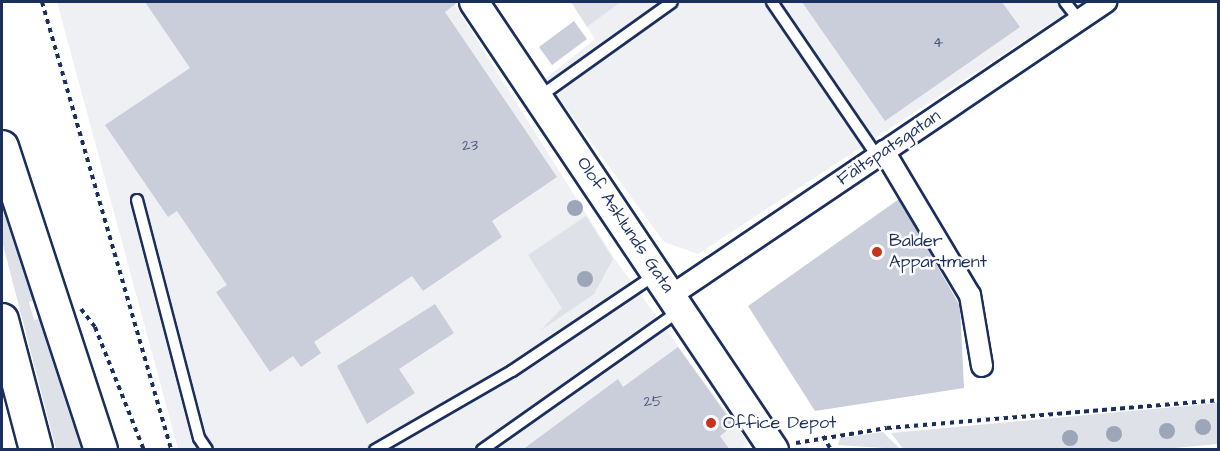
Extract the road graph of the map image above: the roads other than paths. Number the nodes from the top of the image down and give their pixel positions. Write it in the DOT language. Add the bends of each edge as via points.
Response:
graph roads {
  1 [pos="474,2"];
  2 [pos="672,2"];
  3 [pos="772,2"];
  4 [pos="1065,2"];
  5 [pos="1106,2"];
  6 [pos="1079,20"];
  7 [pos="538,97"];
  8 [pos="2,147"];
  9 [pos="881,153"];
  10 [pos="137,200"];
  11 [pos="671,293"];
  12 [pos="2,320"];
  13 [pos="982,366"];
  14 [pos="781,448"];
  15 [pos="36,450"];
  16 [pos="101,450"];
  17 [pos="207,450"];
  18 [pos="375,450"];
  19 [pos="482,450"];
  1 -- 7 [label="street, Olof Asklunds Gata"];
  2 -- 7 [label="lane"];
  3 -- 9 [label="lane"];
  4 -- 6 [label="lane"];
  5 -- 6 [label="street, Fältspatsgatan"];
  6 -- 9 [label="street, Fältspatsgatan"];
  7 -- 11 [label="street, Olof Asklunds Gata"];
  8 -- 16 [label="main road"];
  9 -- 11 [label="street, Fältspatsgatan"];
  9 -- 13 [label="street" via="970,295"];
  10 -- 17 [label="lane" via="199,438"];
  11 -- 14 [label="street, Olof Asklunds Gata"];
  11 -- 18 [label="lane" via="512,371"];
  11 -- 19 [label="lane"];
  12 -- 15 [label="main road"];
}
